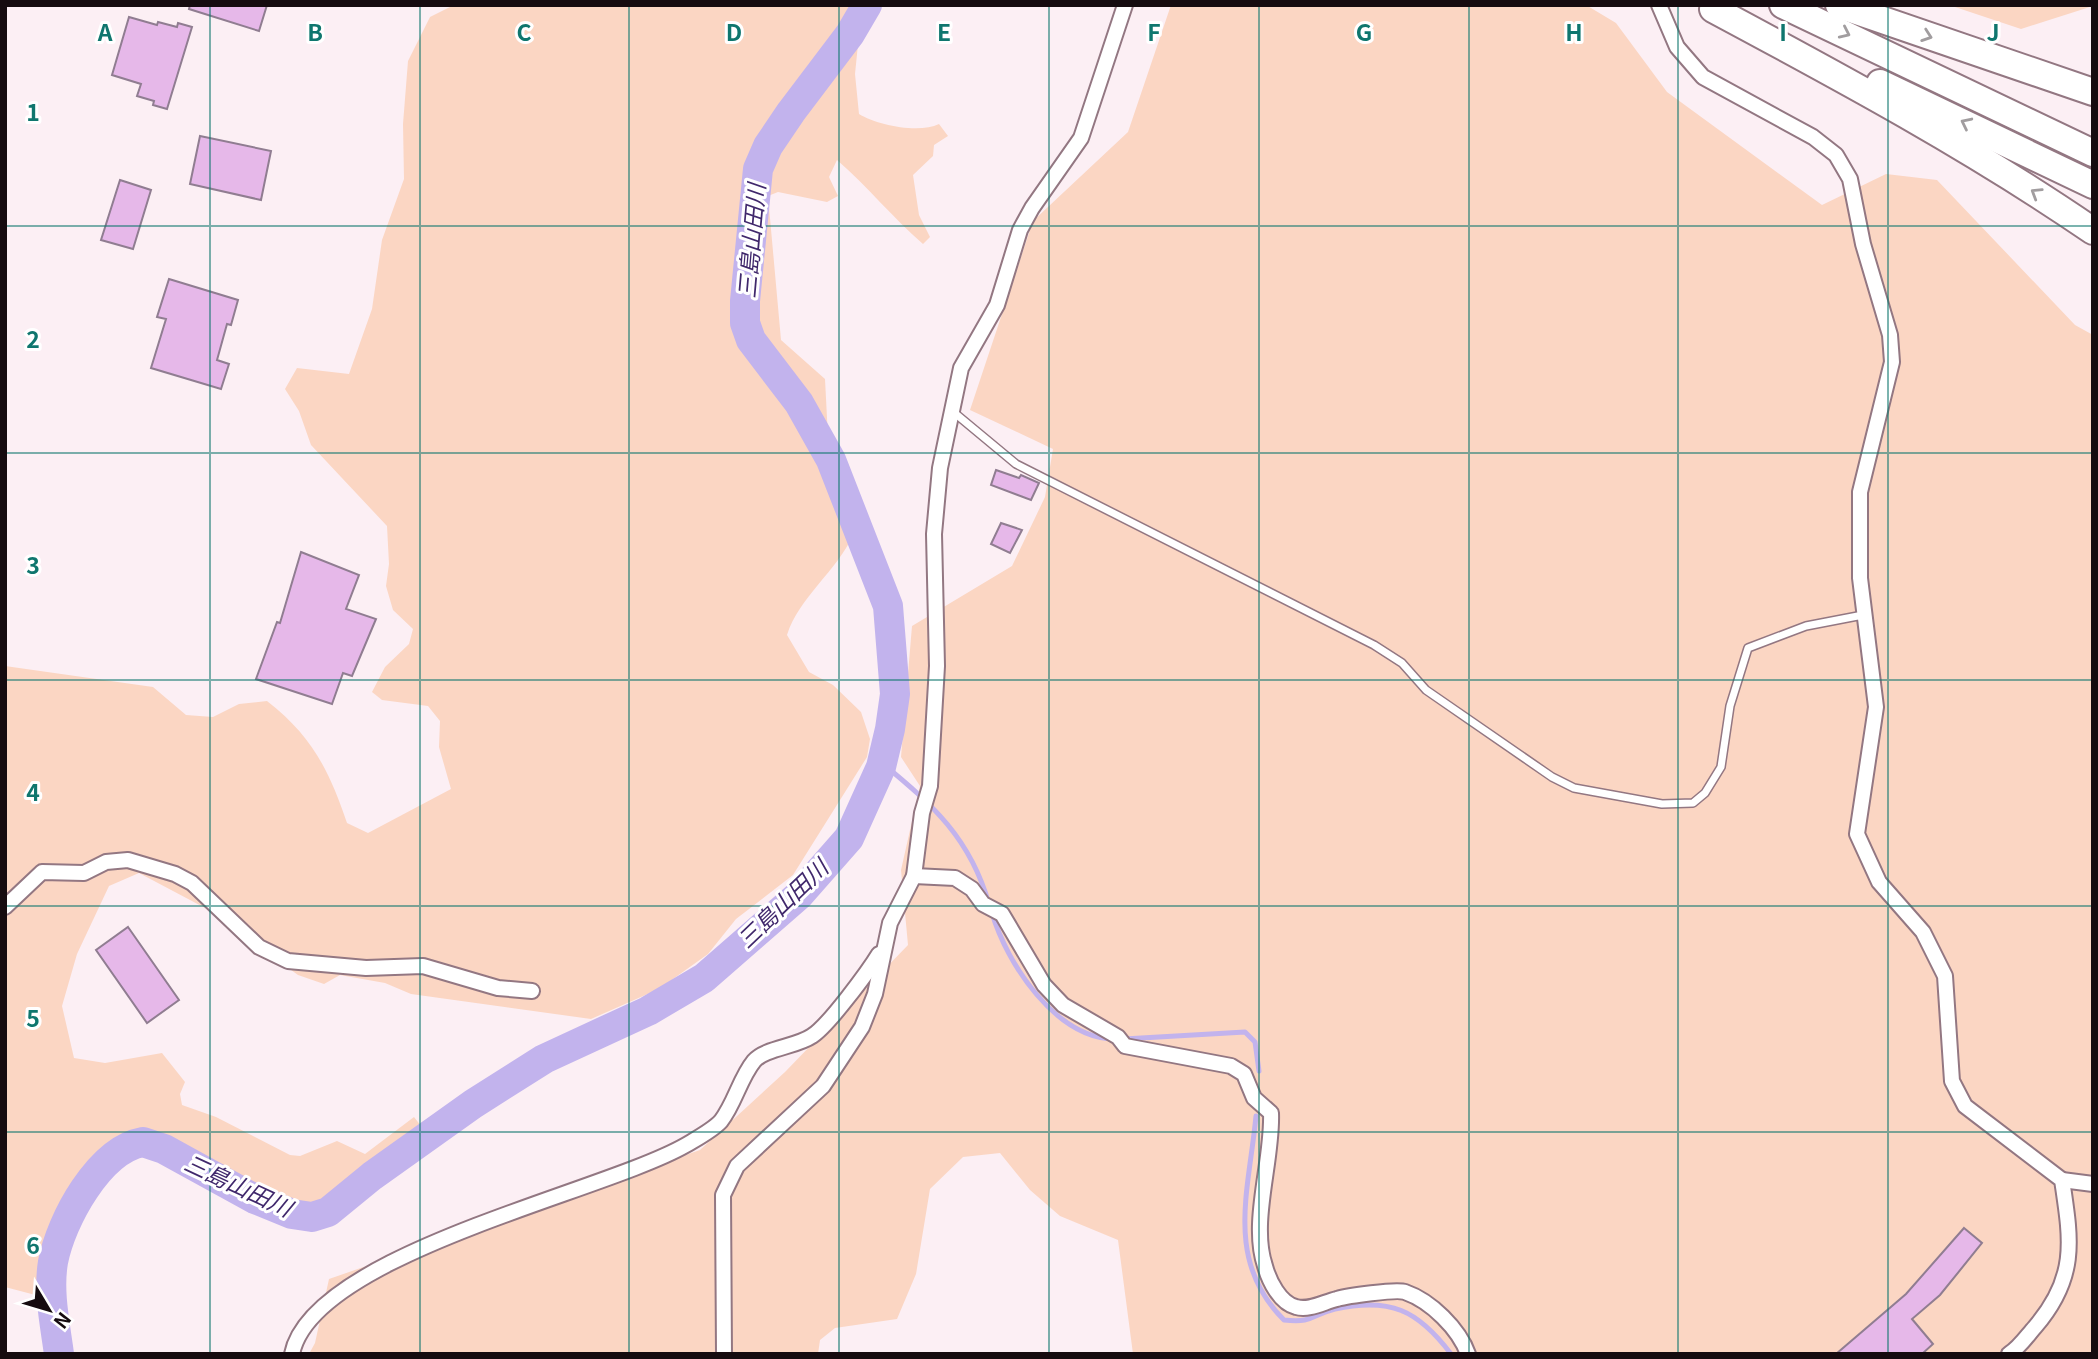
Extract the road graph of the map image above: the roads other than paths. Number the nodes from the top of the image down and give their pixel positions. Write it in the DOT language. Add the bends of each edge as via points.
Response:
graph roads {
  1 [pos="1125,5"];
  2 [pos="1658,5"];
  3 [pos="1783,5"];
  4 [pos="1839,5"];
  5 [pos="1708,7"];
  6 [pos="2093,92"];
  7 [pos="2093,153"];
  8 [pos="2093,185"];
  9 [pos="2093,231"];
  10 [pos="951,410"];
  11 [pos="1863,615"];
  12 [pos="914,876"];
  13 [pos="5,907"];
  14 [pos="882,950"];
  15 [pos="532,991"];
  16 [pos="2062,1180"];
  17 [pos="2093,1184"];
  18 [pos="292,1354"];
  19 [pos="724,1354"];
  20 [pos="1468,1354"];
  21 [pos="2009,1354"];
  1 -- 10 [label="street" via="1081,138 1020,230 997,305 961,368"];
  2 -- 11 [label="street" via="1677,47 1703,77 1814,137 1836,155 1850,178 1892,350 1860,492"];
  3 -- 7 [label="highway, one-way"];
  4 -- 6 [label="highway, one-way"];
  8 -- 5 [label="highway, one-way" via="1963,121"];
  9 -- 5 [label="highway, one-way" via="1902,113"];
  10 -- 11 [label="lane" via="1016,464 1374,645 1402,663 1426,690 1574,788 1662,804 1693,803 1721,766 1730,706 1748,648 1806,626"];
  10 -- 12 [label="street" via="934,534 937,666 930,786"];
  11 -- 16 [label="street" via="1875,707 1857,834 1879,882 1923,932 1945,976 1952,1081 1965,1106"];
  12 -- 14 [label="street"];
  12 -- 20 [label="street" via="955,878 972,889 983,904 1002,914 1044,985 1063,1005 1122,1042 1244,1074 1254,1098 1271,1113 1262,1255 1271,1282 1288,1304 1305,1308 1340,1297 1406,1292 1460,1335"];
  13 -- 15 [label="street" via="42,872 84,873 106,862 128,860 192,883 259,947 288,961 366,968 423,966 498,988"];
  14 -- 18 [label="street" via="814,1035 755,1059 720,1122 684,1146 445,1238 338,1293 305,1324"];
  14 -- 19 [label="street" via="875,994 845,1056 822,1086 729,1178 721,1218"];
  16 -- 17 [label="street"];
  16 -- 21 [label="street" via="2071,1231 2068,1270 2042,1319"];
}
